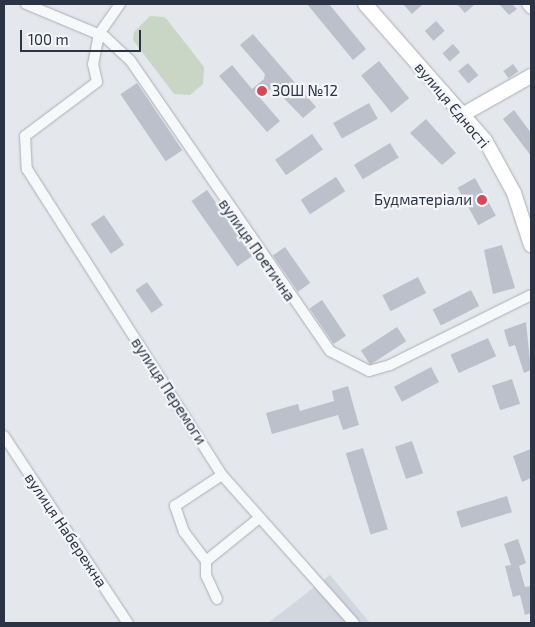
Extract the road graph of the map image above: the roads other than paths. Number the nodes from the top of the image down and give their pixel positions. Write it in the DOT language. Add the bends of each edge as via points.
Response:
graph roads {
  1 [pos="26,4"];
  2 [pos="120,4"];
  3 [pos="365,4"];
  4 [pos="526,4"];
  5 [pos="531,9"];
  6 [pos="99,34"];
  7 [pos="531,76"];
  8 [pos="462,115"];
  9 [pos="531,245"];
  10 [pos="531,295"];
  11 [pos="4,436"];
  12 [pos="222,475"];
  13 [pos="258,519"];
  14 [pos="206,561"];
  15 [pos="217,599"];
  16 [pos="128,623"];
  17 [pos="354,623"];
  1 -- 6 [label="street, вулиця Поетична"];
  2 -- 6 [label="street"];
  3 -- 8 [label="street, вулиця Єдності"];
  4 -- 5 [label="street"];
  6 -- 10 [label="street, вулиця Поетична" via="130,60 330,351 369,371 390,365"];
  6 -- 12 [label="street, вулиця Перемоги" via="93,64 97,82 25,136 27,169"];
  7 -- 8 [label="street"];
  8 -- 9 [label="street, вулиця Єдності" via="485,140 514,193"];
  11 -- 16 [label="street, вулиця Набережна"];
  12 -- 13 [label="street, вулиця Перемоги"];
  12 -- 14 [label="street" via="194,497 175,506 184,532"];
  13 -- 14 [label="street"];
  13 -- 17 [label="street, вулиця Перемоги"];
  14 -- 15 [label="street" via="206,575"];
}
